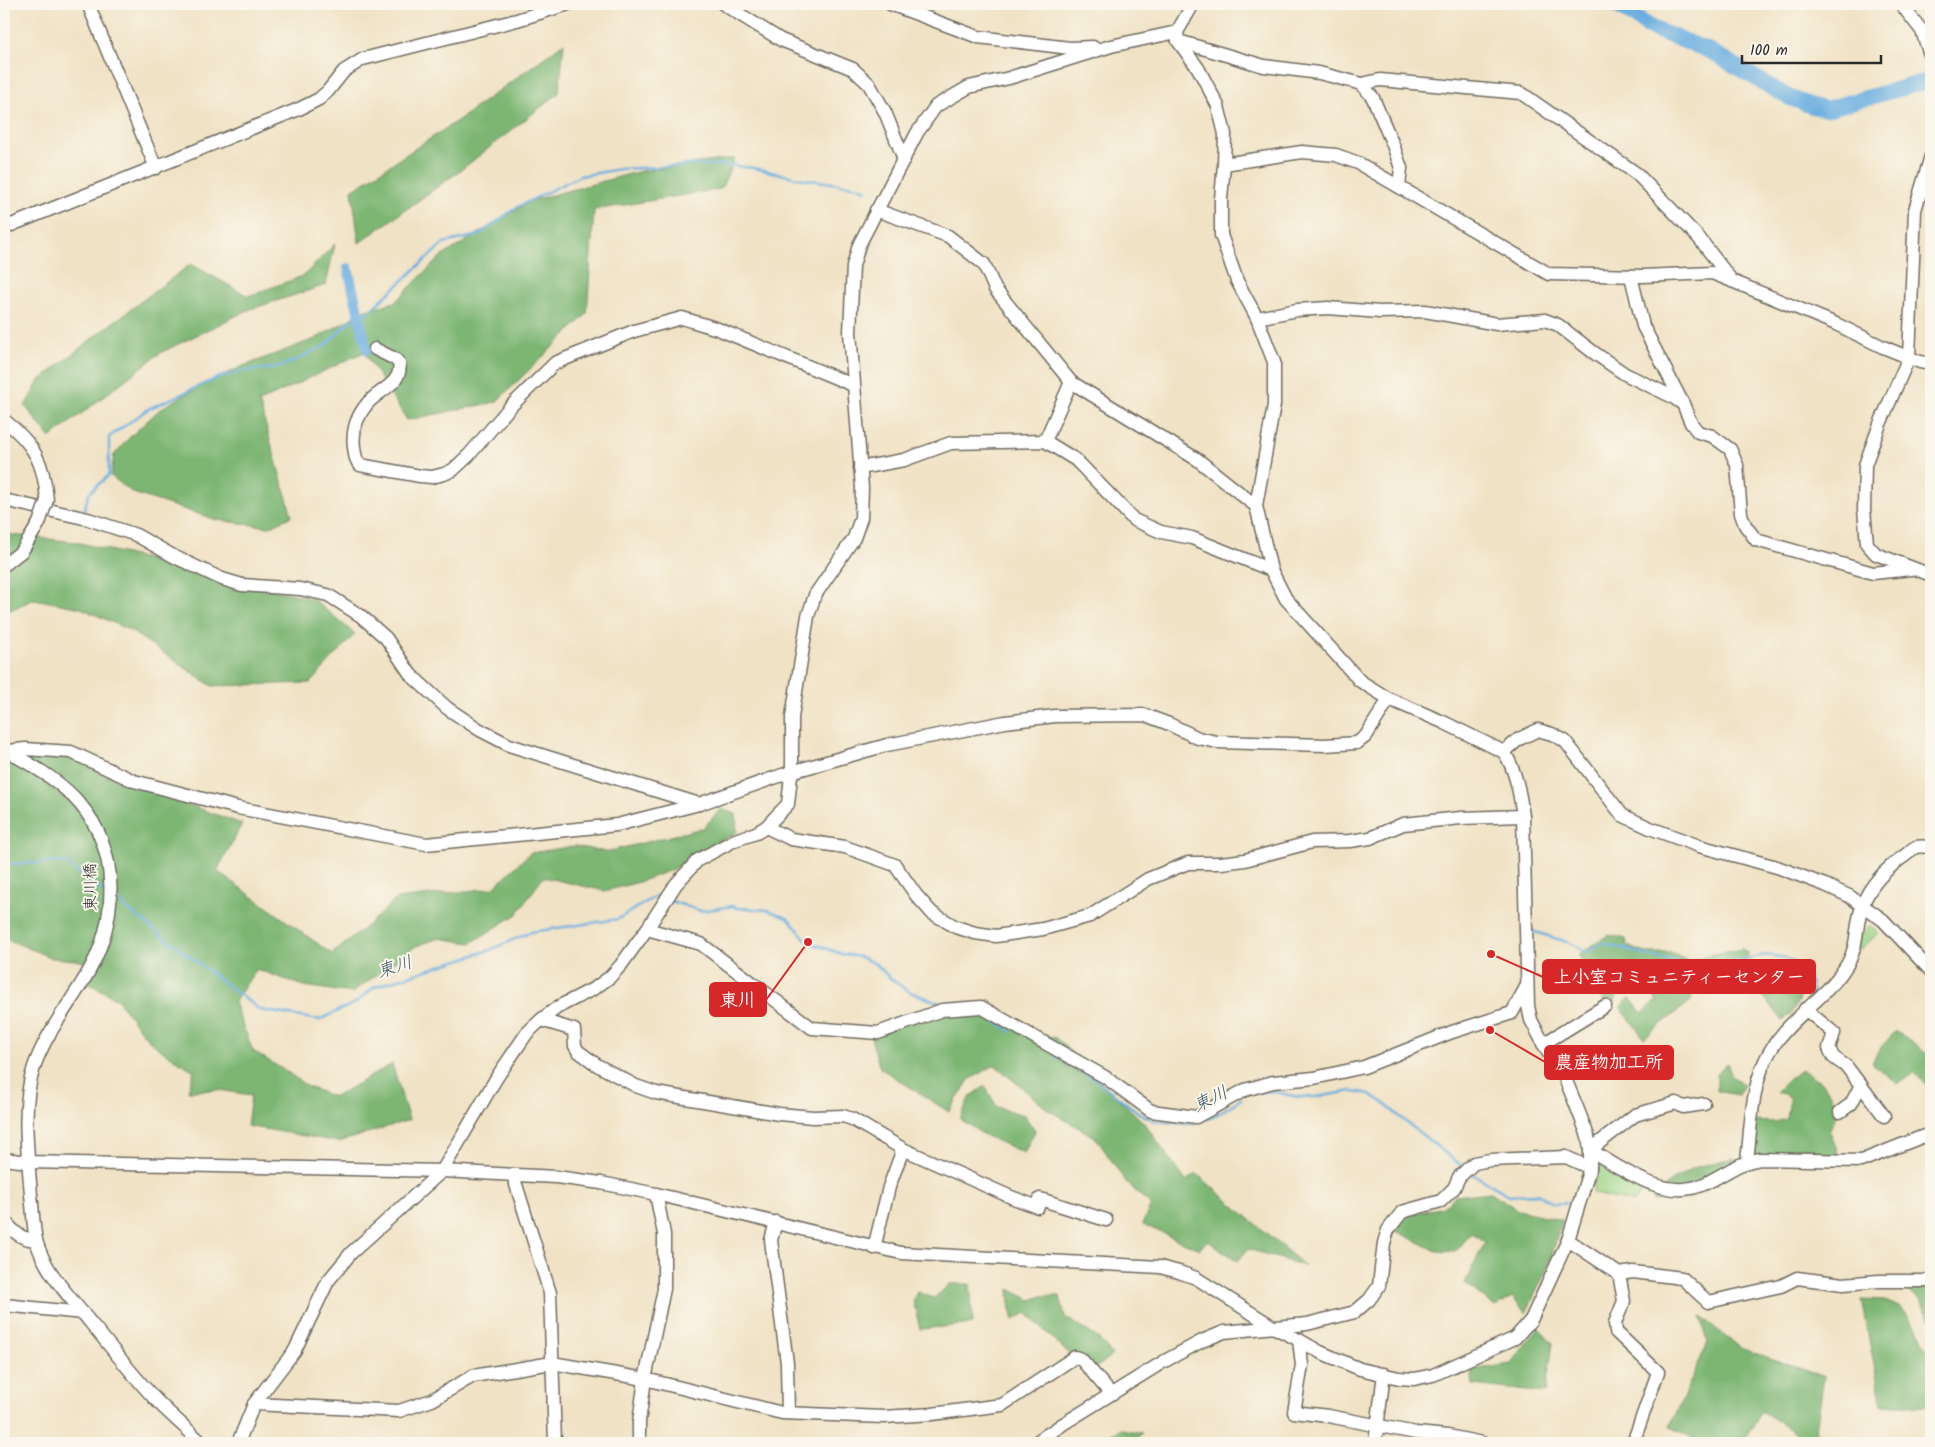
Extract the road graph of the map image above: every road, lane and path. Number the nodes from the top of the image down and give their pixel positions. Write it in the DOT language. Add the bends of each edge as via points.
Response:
graph roads {
  1 [pos="88,4"];
  2 [pos="568,4"];
  3 [pos="724,4"];
  4 [pos="890,4"];
  5 [pos="1193,4"];
  6 [pos="1901,4"];
  7 [pos="1178,36"];
  8 [pos="1111,46"];
  9 [pos="1931,58"];
  10 [pos="1362,84"];
  11 [pos="1931,156"];
  12 [pos="904,159"];
  13 [pos="1224,164"];
  14 [pos="156,168"];
  15 [pos="1399,186"];
  16 [pos="876,210"];
  17 [pos="4,228"];
  18 [pos="1631,276"];
  19 [pos="1732,281"];
  20 [pos="1257,318"];
  21 [pos="375,349"];
  22 [pos="1909,357"];
  23 [pos="1931,364"];
  24 [pos="1071,382"];
  25 [pos="853,385"];
  26 [pos="1683,404"];
  27 [pos="4,420"];
  28 [pos="1045,442"];
  29 [pos="860,468"];
  30 [pos="4,500"];
  31 [pos="1256,506"];
  32 [pos="4,565"];
  33 [pos="1915,569"];
  34 [pos="1271,570"];
  35 [pos="1931,575"];
  36 [pos="1389,699"];
  37 [pos="6,750"];
  38 [pos="1504,752"];
  39 [pos="792,772"];
  40 [pos="699,804"];
  41 [pos="1523,816"];
  42 [pos="766,827"];
  43 [pos="1931,847"];
  44 [pos="1862,905"];
  45 [pos="647,929"];
  46 [pos="1931,971"];
  47 [pos="1527,986"];
  48 [pos="1605,1006"];
  49 [pos="1806,1009"];
  50 [pos="541,1020"];
  51 [pos="1543,1044"];
  52 [pos="1861,1085"];
  53 [pos="1704,1104"];
  54 [pos="1840,1112"];
  55 [pos="1884,1116"];
  56 [pos="1931,1140"];
  57 [pos="903,1149"];
  58 [pos="1590,1150"];
  59 [pos="4,1159"];
  60 [pos="1746,1161"];
  61 [pos="28,1162"];
  62 [pos="1590,1168"];
  63 [pos="442,1171"];
  64 [pos="513,1175"];
  65 [pos="656,1194"];
  66 [pos="4,1220"];
  67 [pos="1106,1220"];
  68 [pos="776,1222"];
  69 [pos="36,1240"];
  70 [pos="1568,1240"];
  71 [pos="874,1248"];
  72 [pos="1619,1274"];
  73 [pos="1931,1281"];
  74 [pos="4,1305"];
  75 [pos="83,1312"];
  76 [pos="1275,1328"];
  77 [pos="1299,1340"];
  78 [pos="552,1363"];
  79 [pos="1384,1374"];
  80 [pos="645,1379"];
  81 [pos="1111,1394"];
  82 [pos="254,1404"];
  83 [pos="788,1413"];
  84 [pos="1376,1425"];
  85 [pos="1447,1440"];
  86 [pos="202,1443"];
  87 [pos="238,1443"];
  88 [pos="555,1443"];
  89 [pos="639,1443"];
  90 [pos="1035,1443"];
  91 [pos="1375,1443"];
  92 [pos="1482,1443"];
  93 [pos="1633,1443"];
  1 -- 14 [label="street"];
  2 -- 14 [label="street" via="363,59 344,71 328,91 299,109"];
  3 -- 12 [label="street" via="781,40 853,69 869,84 885,112"];
  4 -- 8 [label="street" via="978,36 1070,48"];
  5 -- 7 [label="street"];
  6 -- 9 [label="street" via="1922,31"];
  7 -- 8 [label="street"];
  7 -- 10 [label="street" via="1264,66 1319,73"];
  7 -- 13 [label="street" via="1218,106 1225,134"];
  8 -- 12 [label="street" via="1010,78 969,87 936,106"];
  10 -- 15 [label="street" via="1373,98 1393,145 1401,168"];
  10 -- 19 [label="street" via="1380,80 1521,93 1637,174 1700,238"];
  11 -- 22 [label="street" via="1914,210"];
  12 -- 16 [label="street"];
  13 -- 15 [label="street" via="1302,152 1336,156 1358,163"];
  13 -- 20 [label="street" via="1221,235 1237,281"];
  14 -- 17 [label="street"];
  15 -- 18 [label="street" via="1549,274"];
  16 -- 24 [label="street" via="948,236 984,264 995,289"];
  16 -- 25 [label="street" via="858,245 853,266 850,332"];
  18 -- 19 [label="street" via="1712,273"];
  18 -- 26 [label="street" via="1643,326"];
  19 -- 22 [label="street"];
  20 -- 26 [label="street" via="1328,308 1425,311 1497,324 1545,320 1558,325 1625,374"];
  20 -- 31 [label="street" via="1274,362 1275,377 1274,405"];
  21 -- 25 [label="street" via="395,359 399,363 399,372 390,386 368,403 356,422 353,445 357,462 432,477 452,470 469,455 510,407 555,363 634,331 682,318 718,329"];
  22 -- 23 [label="street"];
  22 -- 33 [label="street" via="1865,465 1864,509 1867,544 1876,554"];
  24 -- 28 [label="street"];
  24 -- 31 [label="street" via="1198,460"];
  25 -- 29 [label="street"];
  26 -- 33 [label="street" via="1698,432 1712,436 1730,448 1737,465 1741,514 1756,540 1873,573"];
  27 -- 32 [label="street, bridge" via="21,435 40,460 47,500 39,523 22,551"];
  28 -- 29 [label="street" via="951,443 904,460"];
  28 -- 34 [label="street" via="1076,460 1134,520 1161,532 1192,538"];
  29 -- 39 [label="street" via="861,518 854,538 815,595 808,616 792,717"];
  30 -- 40 [label="street" via="88,519 136,535 175,557 242,585 300,589 328,595 361,616 386,638 411,675 447,708 480,730 509,745"];
  31 -- 34 [label="street"];
  33 -- 35 [label="street"];
  34 -- 36 [label="street" via="1286,599 1322,641 1360,681"];
  36 -- 38 [label="street"];
  36 -- 39 [label="street" via="1366,736 1357,743 1217,742 1198,738 1145,715 1055,716 1005,722 887,745"];
  37 -- 40 [label="street" via="72,752 134,781 238,808 426,844 617,825"];
  37 -- 61 [label="street, 東川橋" via="56,781 90,817 109,863 110,879 109,915 103,943 35,1064 27,1112"];
  38 -- 41 [label="street" via="1514,773"];
  38 -- 44 [label="street" via="1519,739 1538,730 1552,734 1566,741 1622,815 1699,846 1825,884"];
  39 -- 40 [label="street"];
  39 -- 42 [label="street" via="788,804"];
  41 -- 42 [label="street" via="1403,824 1370,838 1312,842 1245,860 1188,864 1148,878 1090,916 996,936 956,927 932,913 894,864 846,847 791,839"];
  41 -- 47 [label="street"];
  42 -- 45 [label="street" via="698,860 676,884"];
  43 -- 44 [label="street" via="1916,847 1890,866 1872,886"];
  44 -- 46 [label="street" via="1882,920"];
  44 -- 49 [label="street" via="1857,942 1848,963"];
  45 -- 47 [label="street" via="701,944 812,1028 878,1033 942,1010 981,1007 1105,1077 1151,1111 1196,1117 1246,1090 1273,1082 1314,1078 1364,1067 1452,1032 1512,1013"];
  45 -- 50 [label="street" via="610,977"];
  47 -- 51 [label="street" via="1531,1020"];
  48 -- 51 [label="street"];
  49 -- 52 [label="street" via="1834,1032 1829,1048 1833,1057"];
  49 -- 60 [label="street" via="1779,1038 1765,1061 1756,1088"];
  50 -- 57 [label="street" via="574,1030 578,1051 636,1086 656,1093 779,1114 843,1116"];
  50 -- 63 [label="street" via="497,1077"];
  51 -- 58 [label="street" via="1564,1076 1588,1136"];
  52 -- 54 [label="street" via="1851,1104"];
  52 -- 55 [label="street"];
  53 -- 58 [label="street" via="1683,1107 1676,1103 1635,1115"];
  56 -- 60 [label="street" via="1924,1136 1861,1161"];
  57 -- 67 [label="street" via="1038,1207 1040,1199"];
  57 -- 71 [label="street" via="888,1187"];
  58 -- 60 [label="street" via="1644,1180 1682,1190 1703,1185"];
  58 -- 62 [label="street"];
  59 -- 61 [label="street"];
  61 -- 63 [label="street"];
  61 -- 69 [label="street, 東川橋"];
  62 -- 70 [label="street"];
  62 -- 76 [label="street" via="1566,1157 1474,1163 1441,1201 1402,1212 1388,1230 1381,1254 1378,1286 1370,1300 1355,1312"];
  63 -- 64 [label="street"];
  63 -- 82 [label="street" via="351,1253 328,1281 295,1350"];
  64 -- 65 [label="street" via="602,1183"];
  64 -- 78 [label="street" via="550,1293"];
  65 -- 68 [label="street"];
  65 -- 80 [label="street" via="664,1234 664,1289"];
  66 -- 69 [label="street" via="17,1235"];
  68 -- 71 [label="street"];
  68 -- 83 [label="street" via="771,1240 787,1363"];
  69 -- 75 [label="street, 東川橋" via="51,1272"];
  70 -- 72 [label="street"];
  70 -- 79 [label="street" via="1531,1320 1515,1338 1433,1375 1414,1379"];
  71 -- 76 [label="street" via="935,1256 1160,1267 1196,1278"];
  72 -- 73 [label="street" via="1633,1272 1682,1278 1708,1302 1781,1286 1797,1278 1843,1284"];
  72 -- 93 [label="street" via="1624,1301 1615,1323 1616,1332 1658,1372"];
  74 -- 75 [label="street"];
  75 -- 86 [label="street, 東川橋" via="157,1401"];
  76 -- 77 [label="street"];
  76 -- 81 [label="street" via="1224,1332 1182,1351"];
  77 -- 79 [label="street" via="1352,1366"];
  77 -- 84 [label="street" via="1302,1365 1294,1412"];
  78 -- 80 [label="street"];
  78 -- 82 [label="street" via="473,1376 432,1400 400,1411"];
  78 -- 88 [label="street"];
  79 -- 84 [label="street"];
  80 -- 83 [label="street"];
  80 -- 89 [label="street"];
  81 -- 83 [label="street" via="1081,1359 1075,1357 1002,1405 884,1417"];
  81 -- 90 [label="street"];
  82 -- 87 [label="street"];
  84 -- 85 [label="street"];
  84 -- 91 [label="street"];
  85 -- 92 [label="street"];
}
